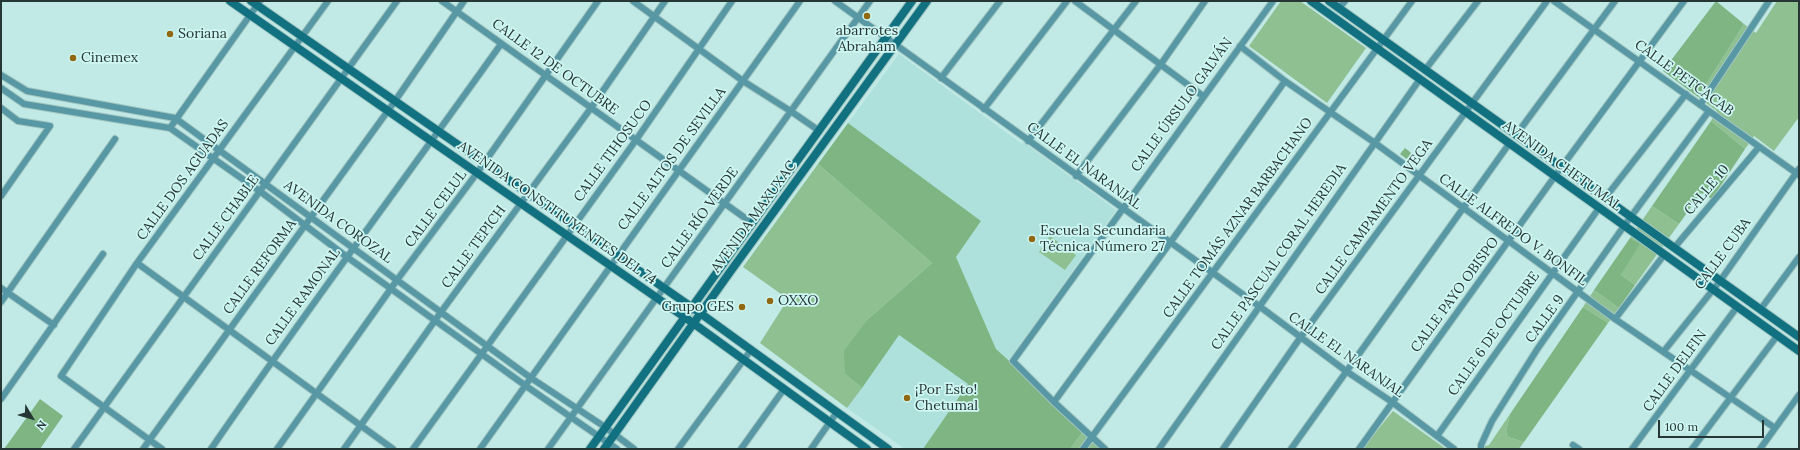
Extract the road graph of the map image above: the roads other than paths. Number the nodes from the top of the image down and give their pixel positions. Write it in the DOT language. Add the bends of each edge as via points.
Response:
graph roads {
  1 [pos="230,1"];
  2 [pos="328,1"];
  3 [pos="398,1"];
  4 [pos="442,1"];
  5 [pos="464,1"];
  6 [pos="598,1"];
  7 [pos="633,1"];
  8 [pos="665,1"];
  9 [pos="732,1"];
  10 [pos="800,1"];
  11 [pos="835,1"];
  12 [pos="870,1"];
  13 [pos="912,1"];
  14 [pos="927,1"];
  15 [pos="1000,1"];
  16 [pos="1067,1"];
  17 [pos="1075,1"];
  18 [pos="1136,1"];
  19 [pos="1205,1"];
  20 [pos="1273,1"];
  21 [pos="1311,1"];
  22 [pos="1329,1"];
  23 [pos="1345,1"];
  24 [pos="1412,1"];
  25 [pos="1478,1"];
  26 [pos="1547,1"];
  27 [pos="1554,1"];
  28 [pos="1615,1"];
  29 [pos="1684,1"];
  30 [pos="1769,1"];
  31 [pos="256,2"];
  32 [pos="1340,8"];
  33 [pos="457,12"];
  34 [pos="250,15"];
  35 [pos="654,17"];
  36 [pos="859,18"];
  37 [pos="1594,29"];
  38 [pos="1115,30"];
  39 [pos="302,36"];
  40 [pos="885,36"];
  41 [pos="1383,40"];
  42 [pos="501,44"];
  43 [pos="896,45"];
  44 [pos="295,46"];
  45 [pos="1240,46"];
  46 [pos="700,49"];
  47 [pos="1377,49"];
  48 [pos="1639,62"];
  49 [pos="1161,64"];
  50 [pos="349,69"];
  51 [pos="1426,70"];
  52 [pos="1,74"];
  53 [pos="545,75"];
  54 [pos="941,78"];
  55 [pos="342,79"];
  56 [pos="1420,79"];
  57 [pos="743,81"];
  58 [pos="1285,81"];
  59 [pos="1,88"];
  60 [pos="1686,94"];
  61 [pos="1203,96"];
  62 [pos="395,101"];
  63 [pos="1472,103"];
  64 [pos="1700,105"];
  65 [pos="1,108"];
  66 [pos="591,108"];
  67 [pos="984,110"];
  68 [pos="387,111"];
  69 [pos="1709,111"];
  70 [pos="792,112"];
  71 [pos="1330,112"];
  72 [pos="1465,112"];
  73 [pos="175,118"];
  74 [pos="170,128"];
  75 [pos="818,130"];
  76 [pos="439,132"];
  77 [pos="1516,135"];
  78 [pos="115,139"];
  79 [pos="636,140"];
  80 [pos="432,141"];
  81 [pos="1028,141"];
  82 [pos="1375,143"];
  83 [pos="1510,144"];
  84 [pos="1759,147"];
  85 [pos="220,150"];
  86 [pos="214,159"];
  87 [pos="484,162"];
  88 [pos="1562,167"];
  89 [pos="680,171"];
  90 [pos="477,173"];
  91 [pos="1798,173"];
  92 [pos="1076,176"];
  93 [pos="1419,176"];
  94 [pos="1555,176"];
  95 [pos="266,183"];
  96 [pos="261,192"];
  97 [pos="529,194"];
  98 [pos="1,196"];
  99 [pos="1605,198"];
  100 [pos="521,203"];
  101 [pos="725,203"];
  102 [pos="1122,208"];
  103 [pos="1463,208"];
  104 [pos="1599,208"];
  105 [pos="311,217"];
  106 [pos="1631,217"];
  107 [pos="752,223"];
  108 [pos="305,225"];
  109 [pos="573,225"];
  110 [pos="1624,226"];
  111 [pos="566,235"];
  112 [pos="1509,241"];
  113 [pos="1170,243"];
  114 [pos="353,248"];
  115 [pos="1674,248"];
  116 [pos="103,254"];
  117 [pos="1664,255"];
  118 [pos="618,256"];
  119 [pos="347,257"];
  120 [pos="1799,257"];
  121 [pos="137,263"];
  122 [pos="610,266"];
  123 [pos="1212,273"];
  124 [pos="1552,273"];
  125 [pos="397,280"];
  126 [pos="1720,281"];
  127 [pos="1,288"];
  128 [pos="664,288"];
  129 [pos="392,289"];
  130 [pos="1713,290"];
  131 [pos="1579,292"];
  132 [pos="8,293"];
  133 [pos="184,297"];
  134 [pos="656,298"];
  135 [pos="1,302"];
  136 [pos="1259,306"];
  137 [pos="691,307"];
  138 [pos="1737,307"];
  139 [pos="1760,310"];
  140 [pos="441,312"];
  141 [pos="700,313"];
  142 [pos="684,317"];
  143 [pos="1615,319"];
  144 [pos="436,321"];
  145 [pos="693,323"];
  146 [pos="54,325"];
  147 [pos="229,330"];
  148 [pos="1777,336"];
  149 [pos="1300,338"];
  150 [pos="1799,338"];
  151 [pos="487,345"];
  152 [pos="751,350"];
  153 [pos="1664,351"];
  154 [pos="1799,352"];
  155 [pos="481,354"];
  156 [pos="743,360"];
  157 [pos="271,361"];
  158 [pos="1690,369"];
  159 [pos="1346,371"];
  160 [pos="531,378"];
  161 [pos="526,386"];
  162 [pos="784,389"];
  163 [pos="317,394"];
  164 [pos="1799,396"];
  165 [pos="1730,397"];
  166 [pos="1,399"];
  167 [pos="1054,402"];
  168 [pos="1392,402"];
  169 [pos="104,408"];
  170 [pos="577,408"];
  171 [pos="837,412"];
  172 [pos="572,416"];
  173 [pos="830,422"];
  174 [pos="361,426"];
  175 [pos="606,427"];
  176 [pos="1775,428"];
  177 [pos="614,435"];
  178 [pos="599,436"];
  179 [pos="1437,436"];
  180 [pos="1092,438"];
  181 [pos="150,440"];
  182 [pos="1573,445"];
  183 [pos="607,446"];
  184 [pos="74,449"];
  185 [pos="143,449"];
  186 [pos="162,449"];
  187 [pos="211,449"];
  188 [pos="277,449"];
  189 [pos="344,449"];
  190 [pos="393,449"];
  191 [pos="412,449"];
  192 [pos="480,449"];
  193 [pos="548,449"];
  194 [pos="590,449"];
  195 [pos="617,449"];
  196 [pos="634,449"];
  197 [pos="678,449"];
  198 [pos="741,449"];
  199 [pos="811,449"];
  200 [pos="867,449"];
  201 [pos="888,449"];
  202 [pos="1083,449"];
  203 [pos="1105,449"];
  204 [pos="1159,449"];
  205 [pos="1223,449"];
  206 [pos="1291,449"];
  207 [pos="1359,449"];
  208 [pos="1454,449"];
  209 [pos="1481,449"];
  210 [pos="1579,449"];
  211 [pos="1632,449"];
  212 [pos="1692,449"];
  213 [pos="1760,449"];
  1 -- 34 [label="main road, AVENIDA CONSTITUYENTES DEL 74"];
  2 -- 39 [label="street, CALLE DOS AGUADAS"];
  3 -- 50 [label="street, CALLE CHABLE"];
  4 -- 33 [label="street, CALLE 12 DE OCTUBRE"];
  5 -- 33 [label="street, CALLE REFORMA"];
  6 -- 53 [label="street, CALLE CELUL"];
  7 -- 35 [label="street"];
  8 -- 35 [label="street, CALLE TEPICH"];
  9 -- 46 [label="street, CALLE TIHOSUCO"];
  10 -- 57 [label="street, CALLE ALTOS DE SEVILLA"];
  11 -- 36 [label="street, CALLE EL NARANJAL"];
  12 -- 36 [label="street, CALLE RÍO VERDE"];
  13 -- 40 [label="main road, AVENIDA MAXUXAC"];
  14 -- 43 [label="main road, AVENIDA MAXUXAC"];
  15 -- 54 [label="street"];
  16 -- 67 [label="street"];
  17 -- 38 [label="street"];
  18 -- 38 [label="street"];
  19 -- 49 [label="street"];
  20 -- 45 [label="street, CALLE ÚRSULO GALVÁN"];
  21 -- 47 [label="main road, AVENIDA CHETUMAL"];
  22 -- 32 [label="main road, AVENIDA CHETUMAL"];
  23 -- 32 [label="street"];
  24 -- 41 [label="street, CALLE TOMÁS AZNAR BARBACHANO"];
  25 -- 51 [label="street"];
  26 -- 63 [label="street, CALLE CAMPAMENTO VEGA"];
  27 -- 37 [label="street, CALLE PETCACAB"];
  28 -- 37 [label="street"];
  29 -- 48 [label="street, CALLE PAYO OBISPO"];
  30 -- 64 [label="street"];
  31 -- 34 [label="street"];
  31 -- 39 [label="main road, AVENIDA CONSTITUYENTES DEL 74"];
  32 -- 41 [label="main road, AVENIDA CHETUMAL"];
  33 -- 42 [label="street, CALLE 12 DE OCTUBRE"];
  33 -- 62 [label="street, CALLE REFORMA"];
  34 -- 44 [label="main road, AVENIDA CONSTITUYENTES DEL 74"];
  34 -- 73 [label="street"];
  35 -- 46 [label="street"];
  35 -- 66 [label="street, CALLE TEPICH"];
  36 -- 40 [label="street, CALLE EL NARANJAL"];
  36 -- 70 [label="street, CALLE RÍO VERDE"];
  37 -- 48 [label="street, CALLE PETCACAB"];
  37 -- 77 [label="street"];
  38 -- 49 [label="street"];
  38 -- 81 [label="street"];
  39 -- 44 [label="street, CALLE DOS AGUADAS"];
  39 -- 50 [label="main road, AVENIDA CONSTITUYENTES DEL 74"];
  40 -- 43 [label="street, CALLE EL NARANJAL"];
  40 -- 75 [label="main road, AVENIDA MAXUXAC"];
  41 -- 47 [label="street, CALLE TOMÁS AZNAR BARBACHANO"];
  41 -- 51 [label="main road, AVENIDA CHETUMAL"];
  42 -- 53 [label="street, CALLE 12 DE OCTUBRE"];
  42 -- 76 [label="street, CALLE RAMONAL"];
  43 -- 54 [label="street, CALLE EL NARANJAL"];
  43 -- 141 [label="main road, AVENIDA MAXUXAC"];
  44 -- 55 [label="main road, AVENIDA CONSTITUYENTES DEL 74"];
  44 -- 85 [label="street, CALLE DOS AGUADAS"];
  45 -- 58 [label="street, CALLE ALFREDO V. BONFIL"];
  45 -- 61 [label="street, CALLE ÚRSULO GALVÁN"];
  46 -- 57 [label="street"];
  46 -- 79 [label="street, CALLE TIHOSUCO"];
  47 -- 56 [label="main road, AVENIDA CHETUMAL"];
  47 -- 71 [label="street, CALLE TOMÁS AZNAR BARBACHANO"];
  48 -- 60 [label="street, CALLE PETCACAB"];
  48 -- 88 [label="street, CALLE PAYO OBISPO"];
  49 -- 61 [label="street"];
  49 -- 92 [label="street"];
  50 -- 55 [label="street, CALLE CHABLE"];
  50 -- 62 [label="main road, AVENIDA CONSTITUYENTES DEL 74"];
  51 -- 63 [label="main road, AVENIDA CHETUMAL"];
  52 -- 73 [label="street, AVENIDA COROZAL" via="27,91"];
  53 -- 66 [label="street, CALLE 12 DE OCTUBRE"];
  53 -- 87 [label="street, CALLE CELUL"];
  54 -- 67 [label="street, CALLE EL NARANJAL"];
  55 -- 68 [label="main road, AVENIDA CONSTITUYENTES DEL 74"];
  55 -- 95 [label="street, CALLE CHABLE"];
  56 -- 72 [label="main road, AVENIDA CHETUMAL"];
  56 -- 82 [label="street, CALLE PASCUAL CORAL HEREDIA"];
  57 -- 70 [label="street"];
  57 -- 89 [label="street, CALLE ALTOS DE SEVILLA"];
  58 -- 71 [label="street, CALLE ALFREDO V. BONFIL"];
  58 -- 113 [label="street"];
  59 -- 74 [label="street, AVENIDA COROZAL" via="24,104"];
  60 -- 64 [label="street, CALLE PETCACAB"];
  60 -- 99 [label="street"];
  61 -- 102 [label="street, CALLE ÚRSULO GALVÁN"];
  62 -- 68 [label="street, CALLE REFORMA"];
  62 -- 76 [label="main road, AVENIDA CONSTITUYENTES DEL 74"];
  63 -- 72 [label="street, CALLE CAMPAMENTO VEGA"];
  63 -- 77 [label="main road, AVENIDA CHETUMAL"];
  64 -- 69 [label="street, CALLE PETCACAB"];
  65 -- 98 [label="street" via="18,121 50,126"];
  66 -- 79 [label="street, CALLE 12 DE OCTUBRE"];
  66 -- 97 [label="street, CALLE TEPICH"];
  67 -- 81 [label="street, CALLE EL NARANJAL"];
  68 -- 80 [label="main road, AVENIDA CONSTITUYENTES DEL 74"];
  68 -- 105 [label="street, CALLE REFORMA"];
  69 -- 84 [label="street, CALLE PETCACAB"];
  69 -- 106 [label="street, CALLE 9"];
  70 -- 75 [label="street"];
  70 -- 101 [label="street, CALLE RÍO VERDE"];
  71 -- 82 [label="street, CALLE ALFREDO V. BONFIL"];
  71 -- 123 [label="street, CALLE TOMÁS AZNAR BARBACHANO"];
  72 -- 83 [label="main road, AVENIDA CHETUMAL"];
  72 -- 93 [label="street, CALLE CAMPAMENTO VEGA"];
  73 -- 74 [label="street"];
  73 -- 85 [label="street, AVENIDA COROZAL"];
  74 -- 86 [label="street, AVENIDA COROZAL"];
  75 -- 107 [label="main road, AVENIDA MAXUXAC"];
  76 -- 80 [label="street, CALLE RAMONAL"];
  76 -- 87 [label="main road, AVENIDA CONSTITUYENTES DEL 74"];
  77 -- 88 [label="main road, AVENIDA CHETUMAL"];
  78 -- 132 [label="street"];
  79 -- 89 [label="street, CALLE 12 DE OCTUBRE"];
  79 -- 109 [label="street, CALLE TIHOSUCO"];
  80 -- 90 [label="main road, AVENIDA CONSTITUYENTES DEL 74"];
  80 -- 114 [label="street, CALLE RAMONAL"];
  81 -- 92 [label="street, CALLE EL NARANJAL"];
  82 -- 93 [label="street, CALLE ALFREDO V. BONFIL"];
  82 -- 136 [label="street, CALLE PASCUAL CORAL HEREDIA"];
  83 -- 94 [label="main road, AVENIDA CHETUMAL"];
  83 -- 103 [label="street"];
  84 -- 91 [label="street, CALLE PETCACAB"];
  84 -- 115 [label="street, CALLE 10"];
  85 -- 86 [label="street, CALLE DOS AGUADAS"];
  85 -- 95 [label="street, AVENIDA COROZAL"];
  86 -- 96 [label="street, AVENIDA COROZAL"];
  86 -- 121 [label="street, CALLE DOS AGUADAS"];
  87 -- 90 [label="street, CALLE CELUL"];
  87 -- 97 [label="main road, AVENIDA CONSTITUYENTES DEL 74"];
  88 -- 94 [label="street, CALLE PAYO OBISPO"];
  88 -- 99 [label="main road, AVENIDA CHETUMAL"];
  89 -- 101 [label="street, CALLE 12 DE OCTUBRE"];
  89 -- 118 [label="street, CALLE ALTOS DE SEVILLA"];
  90 -- 100 [label="main road, AVENIDA CONSTITUYENTES DEL 74"];
  90 -- 125 [label="street, CALLE CELUL"];
  91 -- 126 [label="street, CALLE CUBA"];
  92 -- 102 [label="street, CALLE EL NARANJAL"];
  93 -- 103 [label="street, CALLE ALFREDO V. BONFIL"];
  93 -- 149 [label="street, CALLE CAMPAMENTO VEGA"];
  94 -- 104 [label="main road, AVENIDA CHETUMAL"];
  94 -- 112 [label="street, CALLE PAYO OBISPO"];
  95 -- 96 [label="street, CALLE CHABLE"];
  95 -- 105 [label="street, AVENIDA COROZAL"];
  96 -- 108 [label="street, AVENIDA COROZAL"];
  96 -- 133 [label="street, CALLE CHABLE"];
  97 -- 100 [label="street, CALLE TEPICH"];
  97 -- 109 [label="main road, AVENIDA CONSTITUYENTES DEL 74"];
  99 -- 106 [label="main road, AVENIDA CHETUMAL"];
  100 -- 111 [label="main road, AVENIDA CONSTITUYENTES DEL 74"];
  100 -- 140 [label="street, CALLE TEPICH"];
  101 -- 107 [label="street, CALLE 12 DE OCTUBRE"];
  101 -- 128 [label="street, CALLE RÍO VERDE"];
  102 -- 113 [label="street, CALLE EL NARANJAL"];
  102 -- 167 [label="street, CALLE ÚRSULO GALVÁN" via="1013,361"];
  103 -- 112 [label="street, CALLE ALFREDO V. BONFIL"];
  103 -- 159 [label="street"];
  104 -- 110 [label="main road, AVENIDA CHETUMAL"];
  104 -- 124 [label="street, CALLE 6 DE OCTUBRE"];
  105 -- 108 [label="street, CALLE REFORMA"];
  105 -- 114 [label="street, AVENIDA COROZAL"];
  106 -- 110 [label="street, CALLE 9"];
  106 -- 115 [label="main road, AVENIDA CHETUMAL"];
  107 -- 137 [label="main road, AVENIDA MAXUXAC"];
  108 -- 119 [label="street, AVENIDA COROZAL"];
  108 -- 147 [label="street, CALLE REFORMA"];
  109 -- 111 [label="street, CALLE TIHOSUCO"];
  109 -- 118 [label="main road, AVENIDA CONSTITUYENTES DEL 74"];
  110 -- 117 [label="main road, AVENIDA CHETUMAL"];
  110 -- 131 [label="street, CALLE 9"];
  111 -- 122 [label="main road, AVENIDA CONSTITUYENTES DEL 74"];
  111 -- 151 [label="street, CALLE TIHOSUCO"];
  112 -- 124 [label="street, CALLE ALFREDO V. BONFIL"];
  112 -- 168 [label="street, CALLE PAYO OBISPO"];
  113 -- 123 [label="street, CALLE EL NARANJAL"];
  113 -- 167 [label="street"];
  114 -- 119 [label="street, CALLE RAMONAL"];
  114 -- 125 [label="street, AVENIDA COROZAL"];
  115 -- 126 [label="main road, AVENIDA CHETUMAL"];
  116 -- 146 [label="street"];
  117 -- 130 [label="main road, AVENIDA CHETUMAL"];
  117 -- 143 [label="street"];
  118 -- 122 [label="street, CALLE ALTOS DE SEVILLA"];
  118 -- 128 [label="main road, AVENIDA CONSTITUYENTES DEL 74"];
  119 -- 129 [label="street, AVENIDA COROZAL"];
  119 -- 157 [label="street, CALLE RAMONAL"];
  120 -- 139 [label="street"];
  121 -- 133 [label="street"];
  121 -- 169 [label="street, CALLE DOS AGUADAS" via="61,376"];
  122 -- 134 [label="main road, AVENIDA CONSTITUYENTES DEL 74"];
  122 -- 160 [label="street, CALLE ALTOS DE SEVILLA"];
  123 -- 136 [label="street, CALLE EL NARANJAL"];
  123 -- 180 [label="street, CALLE TOMÁS AZNAR BARBACHANO"];
  124 -- 131 [label="street, CALLE ALFREDO V. BONFIL"];
  124 -- 179 [label="street, CALLE 6 DE OCTUBRE"];
  125 -- 129 [label="street, CALLE CELUL"];
  125 -- 140 [label="street, AVENIDA COROZAL"];
  126 -- 130 [label="street, CALLE CUBA"];
  126 -- 139 [label="main road, AVENIDA CHETUMAL"];
  127 -- 132 [label="street"];
  128 -- 134 [label="street, CALLE RÍO VERDE"];
  128 -- 137 [label="main road, AVENIDA CONSTITUYENTES DEL 74"];
  129 -- 144 [label="street, AVENIDA COROZAL"];
  129 -- 163 [label="street, CALLE CELUL"];
  130 -- 138 [label="main road, AVENIDA CHETUMAL"];
  130 -- 153 [label="street, CALLE CUBA"];
  131 -- 143 [label="street, CALLE ALFREDO V. BONFIL"];
  131 -- 209 [label="street, CALLE 9" via="1538,348 1492,421"];
  132 -- 135 [label="street"];
  132 -- 146 [label="street"];
  133 -- 147 [label="street"];
  133 -- 169 [label="street, CALLE CHABLE"];
  134 -- 142 [label="main road, AVENIDA CONSTITUYENTES DEL 74"];
  134 -- 170 [label="street, CALLE RÍO VERDE"];
  136 -- 149 [label="street, CALLE EL NARANJAL"];
  136 -- 204 [label="street, CALLE PASCUAL CORAL HEREDIA"];
  137 -- 141 [label="main road, AVENIDA CONSTITUYENTES DEL 74"];
  137 -- 142 [label="main road, AVENIDA MAXUXAC"];
  138 -- 148 [label="main road, AVENIDA CHETUMAL"];
  138 -- 158 [label="street, CALLE DELFIN"];
  139 -- 150 [label="main road, AVENIDA CHETUMAL"];
  140 -- 144 [label="street, CALLE TEPICH"];
  140 -- 151 [label="street, AVENIDA COROZAL"];
  141 -- 145 [label="main road, AVENIDA MAXUXAC"];
  141 -- 152 [label="main road, AVENIDA CONSTITUYENTES DEL 74"];
  142 -- 145 [label="main road, AVENIDA CONSTITUYENTES DEL 74"];
  142 -- 175 [label="main road, AVENIDA MAXUXAC"];
  143 -- 153 [label="street, CALLE ALFREDO V. BONFIL"];
  144 -- 155 [label="street, AVENIDA COROZAL"];
  144 -- 174 [label="street, CALLE TEPICH"];
  145 -- 156 [label="main road, AVENIDA CONSTITUYENTES DEL 74"];
  145 -- 177 [label="main road, AVENIDA MAXUXAC"];
  146 -- 166 [label="street"];
  147 -- 157 [label="street"];
  147 -- 181 [label="street, CALLE REFORMA"];
  148 -- 154 [label="main road, AVENIDA CHETUMAL"];
  148 -- 165 [label="street"];
  149 -- 159 [label="street, CALLE EL NARANJAL"];
  149 -- 205 [label="street, CALLE CAMPAMENTO VEGA"];
  151 -- 155 [label="street, CALLE TIHOSUCO"];
  151 -- 160 [label="street, AVENIDA COROZAL"];
  152 -- 156 [label="street"];
  152 -- 171 [label="main road, AVENIDA CONSTITUYENTES DEL 74"];
  153 -- 158 [label="street, CALLE ALFREDO V. BONFIL"];
  155 -- 161 [label="street, AVENIDA COROZAL"];
  155 -- 191 [label="street, CALLE TIHOSUCO"];
  156 -- 162 [label="main road, AVENIDA CONSTITUYENTES DEL 74"];
  156 -- 197 [label="street"];
  157 -- 163 [label="street"];
  157 -- 187 [label="street, CALLE RAMONAL"];
  158 -- 165 [label="street, CALLE ALFREDO V. BONFIL"];
  158 -- 211 [label="street, CALLE DELFIN"];
  159 -- 168 [label="street, CALLE EL NARANJAL"];
  159 -- 206 [label="street"];
  160 -- 161 [label="street, CALLE ALTOS DE SEVILLA"];
  160 -- 170 [label="street, AVENIDA COROZAL"];
  161 -- 172 [label="street, AVENIDA COROZAL"];
  161 -- 192 [label="street, CALLE ALTOS DE SEVILLA"];
  162 -- 173 [label="main road, AVENIDA CONSTITUYENTES DEL 74"];
  162 -- 198 [label="street"];
  163 -- 174 [label="street"];
  163 -- 188 [label="street, CALLE CELUL"];
  164 -- 176 [label="street"];
  165 -- 176 [label="street, CALLE ALFREDO V. BONFIL"];
  165 -- 212 [label="street"];
  167 -- 180 [label="street"];
  168 -- 179 [label="street, CALLE EL NARANJAL"];
  168 -- 207 [label="street, CALLE PAYO OBISPO"];
  169 -- 181 [label="street"];
  169 -- 184 [label="street, CALLE CHABLE"];
  170 -- 172 [label="street, CALLE RÍO VERDE"];
  170 -- 175 [label="street, AVENIDA COROZAL"];
  171 -- 173 [label="street"];
  171 -- 201 [label="main road, AVENIDA CONSTITUYENTES DEL 74"];
  172 -- 178 [label="street, AVENIDA COROZAL"];
  172 -- 193 [label="street, CALLE RÍO VERDE"];
  173 -- 199 [label="street"];
  173 -- 200 [label="main road, AVENIDA CONSTITUYENTES DEL 74"];
  174 -- 189 [label="street, CALLE TEPICH"];
  174 -- 190 [label="street"];
  175 -- 177 [label="street, AVENIDA COROZAL"];
  175 -- 178 [label="main road, AVENIDA MAXUXAC"];
  176 -- 213 [label="street"];
  177 -- 183 [label="main road, AVENIDA MAXUXAC"];
  177 -- 196 [label="street, AVENIDA COROZAL"];
  178 -- 183 [label="street, AVENIDA COROZAL"];
  178 -- 194 [label="main road, AVENIDA MAXUXAC"];
  179 -- 208 [label="street, CALLE EL NARANJAL"];
  180 -- 202 [label="street, CALLE TOMÁS AZNAR BARBACHANO"];
  180 -- 203 [label="street"];
  181 -- 185 [label="street, CALLE REFORMA"];
  181 -- 186 [label="street"];
  182 -- 210 [label="street"];
  183 -- 195 [label="street, AVENIDA COROZAL"];
}
